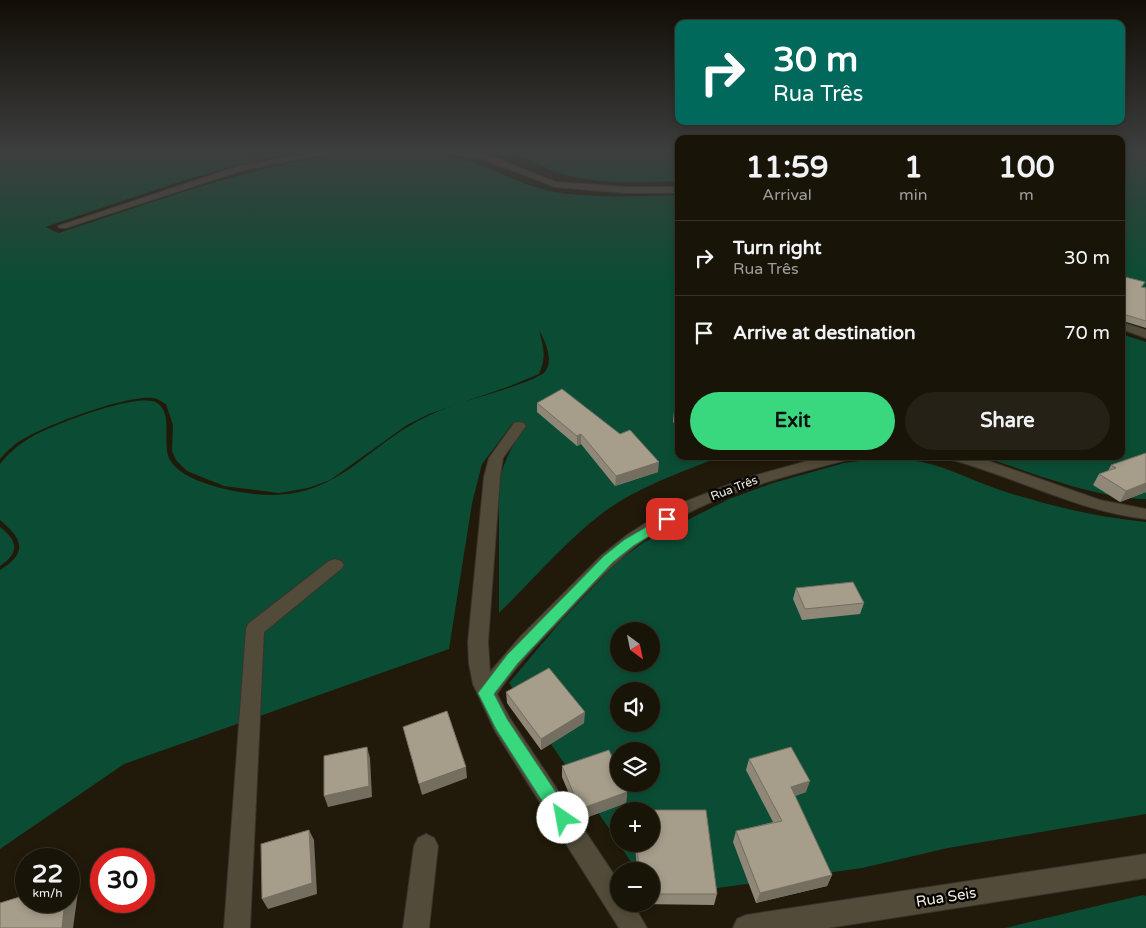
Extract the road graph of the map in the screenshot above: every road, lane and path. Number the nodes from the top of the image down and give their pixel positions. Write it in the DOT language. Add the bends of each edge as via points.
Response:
graph roads {
  1 [pos="161,194"];
  2 [pos="63,226"];
  3 [pos="1125,326"];
  4 [pos="1146,334"];
  5 [pos="519,426"];
  6 [pos="829,460"];
  7 [pos="968,460"];
  8 [pos="1146,514"];
  9 [pos="335,565"];
  10 [pos="486,693"];
  11 [pos="426,846"];
  12 [pos="1146,866"];
  13 [pos="237,928"];
  14 [pos="416,928"];
  15 [pos="634,928"];
  16 [pos="746,928"];
  1 -- 2 [label="street"];
  3 -- 4 [label="street"];
  5 -- 10 [label="street" via="496,458 492,477 477,658"];
  6 -- 10 [label="street, Rua Três" via="737,486 681,512 628,543 552,617 500,673"];
  7 -- 8 [label="street" via="1109,508"];
  9 -- 13 [label="street" via="255,629"];
  10 -- 15 [label="street" via="502,724"];
  11 -- 14 [label="street"];
  12 -- 16 [label="street, Rua Seis"];
}
